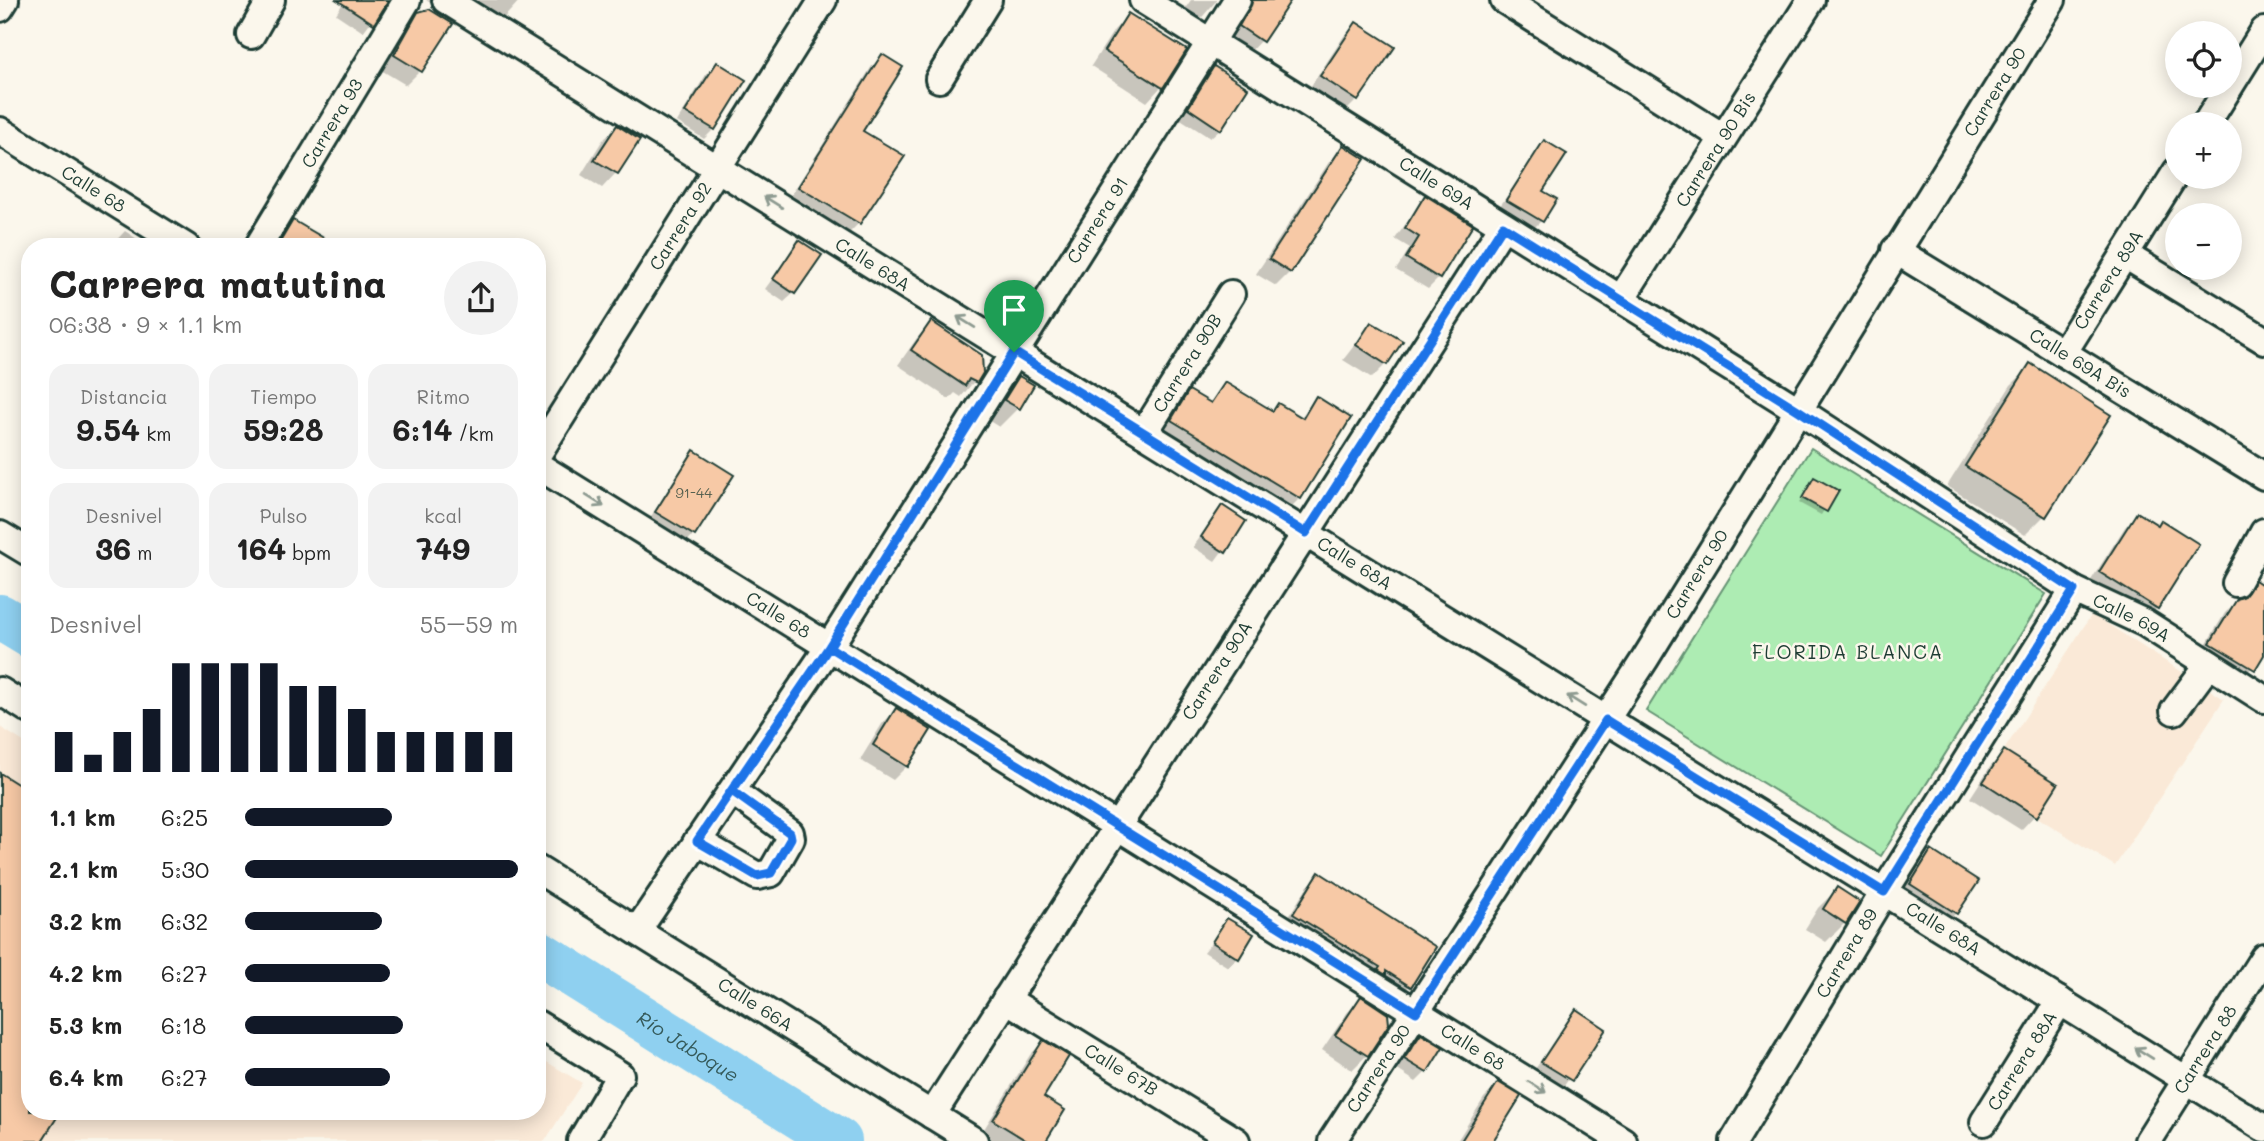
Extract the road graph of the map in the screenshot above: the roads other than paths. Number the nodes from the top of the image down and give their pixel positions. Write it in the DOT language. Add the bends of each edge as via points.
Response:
graph roads {
  1 [pos="5,0"];
  2 [pos="271,0"];
  3 [pos="407,0"];
  4 [pos="446,0"];
  5 [pos="823,0"];
  6 [pos="988,0"];
  7 [pos="1143,0"];
  8 [pos="1237,0"];
  9 [pos="1504,0"];
  10 [pos="1811,0"];
  11 [pos="2052,0"];
  12 [pos="0,8"];
  13 [pos="2263,34"];
  14 [pos="251,35"];
  15 [pos="1209,41"];
  16 [pos="939,79"];
  17 [pos="2214,112"];
  18 [pos="0,131"];
  19 [pos="1723,137"];
  20 [pos="717,168"];
  21 [pos="2166,189"];
  22 [pos="1503,226"];
  23 [pos="172,238"];
  24 [pos="263,238"];
  25 [pos="1895,250"];
  26 [pos="2125,255"];
  27 [pos="1231,294"];
  28 [pos="1621,299"];
  29 [pos="2264,340"];
  30 [pos="1014,352"];
  31 [pos="2063,354"];
  32 [pos="1798,410"];
  33 [pos="1144,433"];
  34 [pos="546,441"];
  35 [pos="546,471"];
  36 [pos="2264,476"];
  37 [pos="2264,532"];
  38 [pos="1306,533"];
  39 [pos="0,535"];
  40 [pos="21,548"];
  41 [pos="2236,583"];
  42 [pos="2074,590"];
  43 [pos="829,647"];
  44 [pos="2209,664"];
  45 [pos="0,691"];
  46 [pos="2264,699"];
  47 [pos="21,704"];
  48 [pos="2174,711"];
  49 [pos="1606,720"];
  50 [pos="732,791"];
  51 [pos="1117,826"];
  52 [pos="697,841"];
  53 [pos="546,875"];
  54 [pos="1884,892"];
  55 [pos="637,931"];
  56 [pos="2264,957"];
  57 [pos="1006,999"];
  58 [pos="2060,1001"];
  59 [pos="1416,1012"];
  60 [pos="546,1030"];
  61 [pos="2187,1080"];
  62 [pos="932,1115"];
  63 [pos="1984,1122"];
  64 [pos="2264,1128"];
  65 [pos="581,1141"];
  66 [pos="974,1141"];
  67 [pos="1236,1141"];
  68 [pos="1332,1141"];
  69 [pos="1623,1141"];
  70 [pos="1734,1141"];
  71 [pos="2148,1141"];
  1 -- 12 [label="street"];
  2 -- 14 [label="street"];
  3 -- 24 [label="street, Carrera 93"];
  4 -- 20 [label="street, Calle 68A"];
  5 -- 20 [label="street, Carrera 92"];
  6 -- 16 [label="street"];
  7 -- 15 [label="street, Calle 69A"];
  8 -- 15 [label="street, Carrera 91"];
  9 -- 19 [label="street"];
  10 -- 19 [label="street, Carrera 90 Bis"];
  11 -- 25 [label="street, Carrera 90"];
  13 -- 17 [label="street"];
  15 -- 22 [label="street, Calle 69A"];
  15 -- 30 [label="street, Carrera 91"];
  18 -- 23 [label="street, Calle 68"];
  19 -- 28 [label="street, Carrera 90 Bis"];
  30 -- 20 [label="street, Calle 68A, one-way"];
  20 -- 34 [label="street, Carrera 92"];
  21 -- 26 [label="street, Carrera 89A"];
  22 -- 28 [label="street, Calle 69A"];
  22 -- 38 [label="street, Carrera 90A"];
  25 -- 31 [label="street, Calle 69A Bis"];
  25 -- 32 [label="street, Carrera 90"];
  26 -- 29 [label="street"];
  26 -- 31 [label="street, Carrera 89A"];
  27 -- 33 [label="street, Carrera 90B"];
  28 -- 32 [label="street, Calle 69A"];
  30 -- 33 [label="street, Calle 68A"];
  30 -- 43 [label="street, Carrera 91"];
  31 -- 36 [label="street, Calle 69A Bis"];
  32 -- 42 [label="street, Calle 69A"];
  32 -- 49 [label="street, Carrera 90"];
  33 -- 38 [label="street, Calle 68A"];
  35 -- 43 [label="street, Calle 68, one-way"];
  37 -- 41 [label="street"];
  49 -- 38 [label="street, Calle 68A, one-way"];
  38 -- 51 [label="street, Carrera 90A"];
  39 -- 40 [label="street"];
  42 -- 44 [label="street, Calle 69A" via="2145,623"];
  42 -- 54 [label="street, Carrera 89"];
  43 -- 50 [label="street, Carrera 91"];
  43 -- 51 [label="street, Calle 68"];
  44 -- 46 [label="street, Calle 69A"];
  44 -- 48 [label="street"];
  45 -- 47 [label="street"];
  49 -- 54 [label="street, Calle 68A"];
  49 -- 59 [label="street, Carrera 90"];
  50 -- 52 [label="street, Carrera 91"];
  50 -- 52 [label="street" via="790,833 771,873 757,876"];
  51 -- 57 [label="street, Carrera 90A"];
  51 -- 59 [label="street, Calle 68"];
  52 -- 55 [label="street, Carrera 91"];
  53 -- 55 [label="street, Calle 66A"];
  54 -- 58 [label="street, Calle 68A"];
  54 -- 70 [label="street, Carrera 89"];
  55 -- 62 [label="street, Calle 66A"];
  56 -- 61 [label="street, Carrera 88"];
  57 -- 62 [label="street, Carrera 90A"];
  57 -- 67 [label="street, Calle 67B"];
  61 -- 58 [label="street, Calle 68A, one-way"];
  58 -- 63 [label="street, Carrera 88A"];
  59 -- 68 [label="street, Carrera 90"];
  59 -- 69 [label="street, Calle 68, one-way"];
  60 -- 65 [label="street" via="620,1075"];
  61 -- 64 [label="street, Calle 68A"];
  61 -- 71 [label="street, Carrera 88"];
  62 -- 66 [label="street, Calle 66A"];
}
